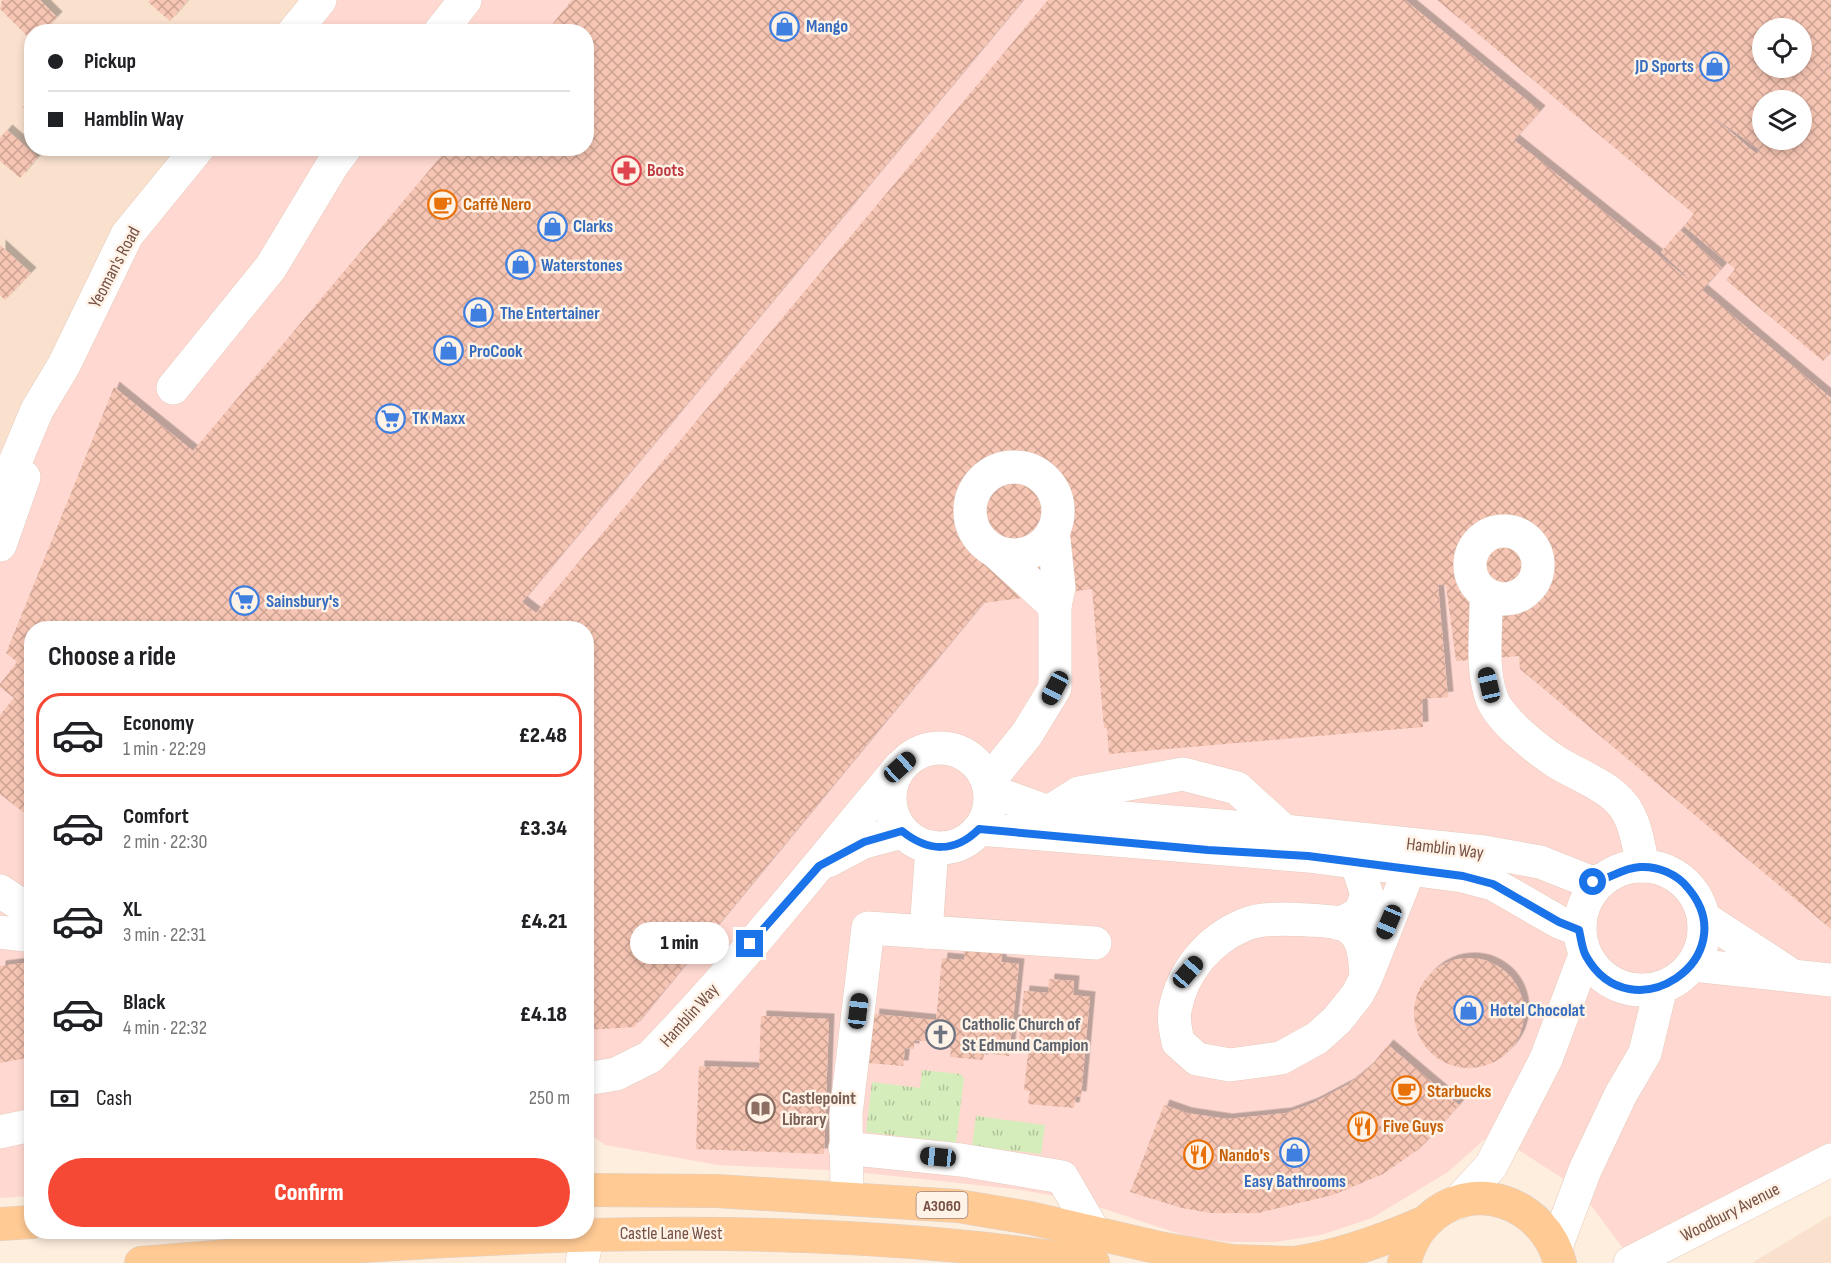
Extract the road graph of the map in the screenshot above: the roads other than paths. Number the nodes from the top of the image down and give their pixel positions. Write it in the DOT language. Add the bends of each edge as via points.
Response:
graph roads {
  1 [pos="320,0"];
  2 [pos="465,0"];
  3 [pos="300,24"];
  4 [pos="446,24"];
  5 [pos="192,156"];
  6 [pos="339,156"];
  7 [pos="64,365"];
  8 [pos="173,388"];
  9 [pos="0,498"];
  10 [pos="1053,531"];
  11 [pos="0,546"];
  12 [pos="996,552"];
  13 [pos="1486,594"];
  14 [pos="1056,606"];
  15 [pos="1027,734"];
  16 [pos="958,751"];
  17 [pos="900,767"];
  18 [pos="989,787"];
  19 [pos="1046,823"];
  20 [pos="979,829"];
  21 [pos="902,831"];
  22 [pos="1284,831"];
  23 [pos="932,848"];
  24 [pos="1357,864"];
  25 [pos="819,866"];
  26 [pos="1643,866"];
  27 [pos="1409,870"];
  28 [pos="1601,880"];
  29 [pos="0,891"];
  30 [pos="24,907"];
  31 [pos="0,910"];
  32 [pos="1704,918"];
  33 [pos="24,921"];
  34 [pos="1340,924"];
  35 [pos="0,932"];
  36 [pos="926,932"];
  37 [pos="24,935"];
  38 [pos="1582,942"];
  39 [pos="1095,943"];
  40 [pos="1693,964"];
  41 [pos="1791,975"];
  42 [pos="1366,978"];
  43 [pos="1831,980"];
  44 [pos="1661,987"];
  45 [pos="594,1078"];
  46 [pos="24,1127"];
  47 [pos="0,1132"];
  48 [pos="845,1148"];
  49 [pos="1831,1160"];
  50 [pos="594,1190"];
  51 [pos="848,1197"];
  52 [pos="1457,1203"];
  53 [pos="24,1222"];
  54 [pos="1425,1222"];
  55 [pos="0,1224"];
  56 [pos="1094,1247"];
  57 [pos="585,1248"];
  58 [pos="907,1252"];
  59 [pos="1558,1255"];
  60 [pos="253,1258"];
  61 [pos="141,1263"];
  62 [pos="1293,1263"];
  63 [pos="1404,1263"];
  64 [pos="1630,1263"];
  1 -- 3 [label="street"];
  2 -- 4 [label="street"];
  5 -- 7 [label="street, Yeoman's Road" via="127,236"];
  6 -- 8 [label="street" via="271,267"];
  7 -- 9 [label="street, Yeoman's Road" via="37,410"];
  7 -- 11 [label="street, Yeoman's Road"];
  10 -- 12 [label="street" via="1029,552"];
  10 -- 12 [label="street" via="1058,509 1050,485 1028,469 1000,468 977,485 969,511 978,537"];
  10 -- 14 [label="street" via="1059,570"];
  12 -- 14 [label="street"];
  13 -- 26 [label="street" via="1485,669 1493,701 1520,732 1556,761 1606,790 1628,812"];
  14 -- 15 [label="street" via="1055,688"];
  15 -- 16 [label="street, Hamblin Way"];
  15 -- 18 [label="street"];
  16 -- 17 [label="street, Hamblin Way" via="926,749"];
  16 -- 18 [label="street" via="981,769"];
  17 -- 21 [label="street" via="889,799"];
  17 -- 25 [label="street, Hamblin Way"];
  18 -- 19 [label="street, Hamblin Way"];
  18 -- 20 [label="street" via="986,818"];
  19 -- 20 [label="street"];
  19 -- 22 [label="street, Hamblin Way"];
  19 -- 22 [label="street" via="1079,793 1183,774 1237,788"];
  19 -- 24 [label="street, Hamblin Way"];
  20 -- 23 [label="street" via="958,845"];
  21 -- 23 [label="street"];
  21 -- 25 [label="street, Hamblin Way" via="864,842"];
  22 -- 28 [label="street, Hamblin Way" via="1484,852 1540,862 1593,882"];
  23 -- 36 [label="street"];
  24 -- 27 [label="street, Hamblin Way"];
  24 -- 34 [label="street" via="1367,895 1360,913"];
  25 -- 45 [label="street, Hamblin Way" via="650,1057 616,1074"];
  26 -- 28 [label="street" via="1624,869"];
  26 -- 32 [label="street" via="1664,870 1683,881 1697,898"];
  27 -- 38 [label="street, Hamblin Way" via="1493,884 1559,922"];
  27 -- 42 [label="street"];
  28 -- 38 [label="street" via="1581,914"];
  29 -- 30 [label="street"];
  31 -- 33 [label="street"];
  32 -- 40 [label="street" via="1702,945"];
  32 -- 41 [label="street"];
  34 -- 42 [label="street" via="1353,930 1359,941 1365,956"];
  34 -- 42 [label="street" via="1293,919 1246,924 1212,944 1188,972 1174,1012 1178,1042 1197,1059 1230,1065 1281,1058 1317,1038 1337,1020"];
  35 -- 37 [label="street"];
  36 -- 39 [label="street"];
  36 -- 48 [label="street" via="868,928"];
  38 -- 44 [label="street" via="1601,976 1614,986"];
  38 -- 52 [label="street" via="1546,1059 1491,1166"];
  40 -- 41 [label="street"];
  40 -- 44 [label="street" via="1677,980"];
  41 -- 43 [label="street"];
  44 -- 59 [label="street" via="1645,1053 1585,1170"];
  46 -- 47 [label="street"];
  48 -- 51 [label="street"];
  48 -- 56 [label="street" via="961,1160 1062,1177"];
  49 -- 64 [label="street, Woodbury Avenue"];
  50 -- 51 [label="main road, Castle Lane West / A3060"];
  51 -- 56 [label="main road, Castle Lane West / A3060" via="958,1206"];
  52 -- 54 [label="main road, Castle Lane West"];
  52 -- 59 [label="main road" via="1481,1199 1504,1202 1526,1211 1544,1227"];
  53 -- 55 [label="main road"];
  54 -- 62 [label="main road, Castle Lane West / A3060" via="1328,1258"];
  54 -- 63 [label="main road"];
  56 -- 58 [label="main road, Castle Lane West / A3060"];
  56 -- 62 [label="main road, Castle Lane West / A3060" via="1164,1249 1232,1261"];
  57 -- 58 [label="main road, Castle Lane West / A3060" via="748,1233"];
  57 -- 60 [label="main road, Castle Lane West / A3060"];
  60 -- 61 [label="main road, Castle Lane West / A3060"];
}
